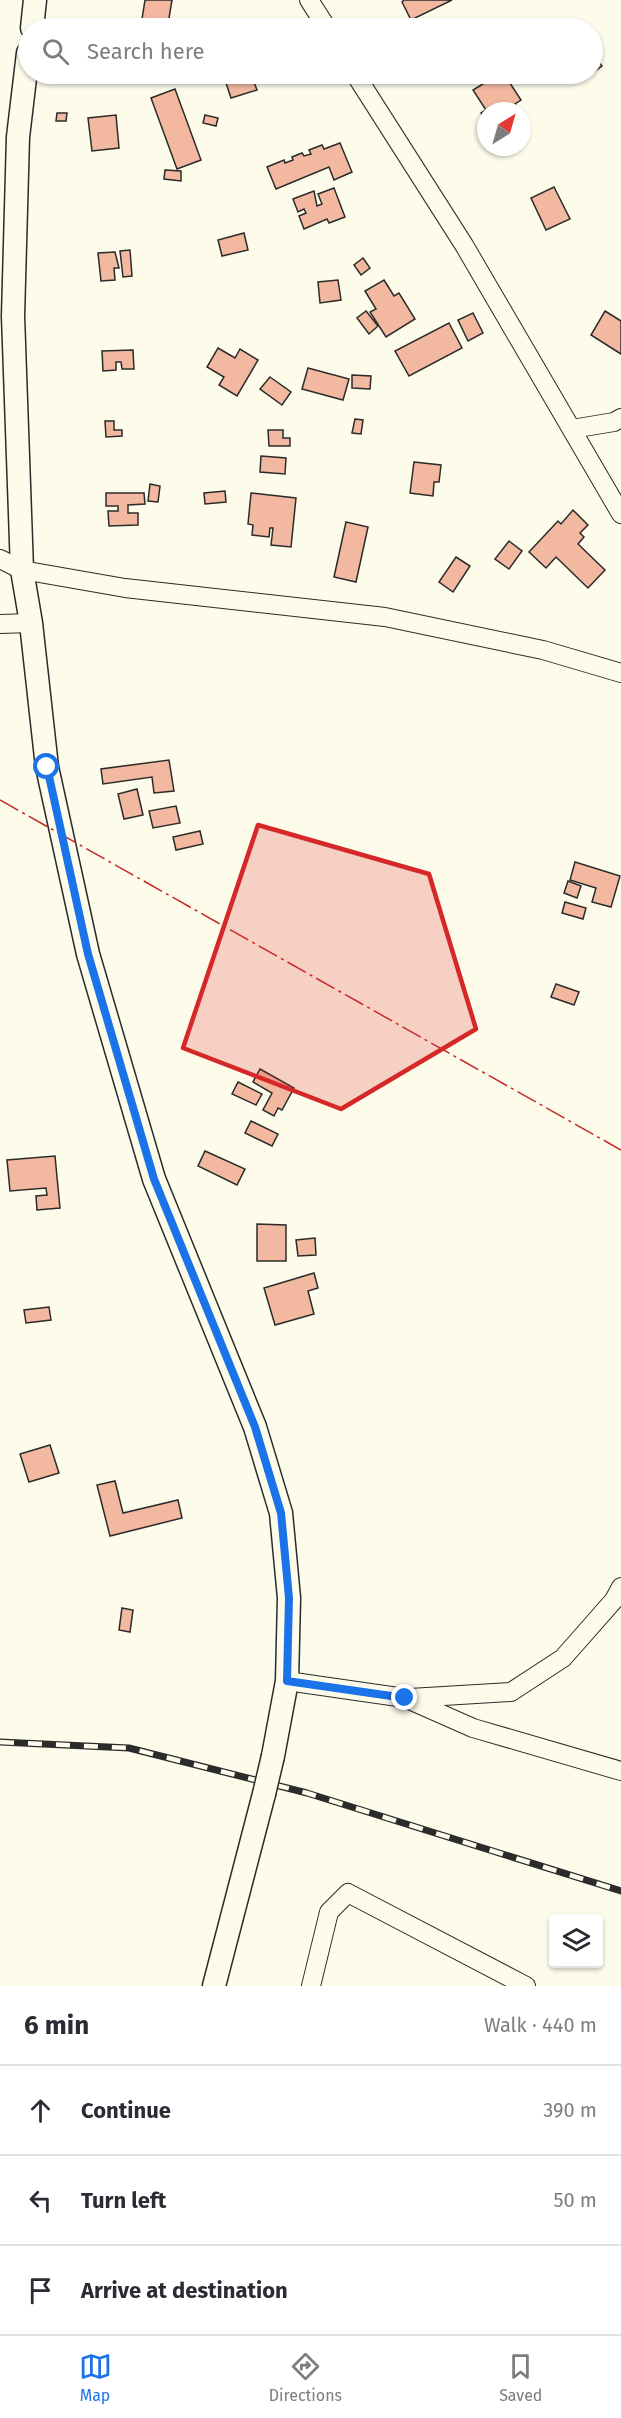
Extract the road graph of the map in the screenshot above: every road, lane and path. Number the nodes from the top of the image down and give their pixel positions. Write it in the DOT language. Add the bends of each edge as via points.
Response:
graph roads {
  1 [pos="35,0"];
  2 [pos="309,0"];
  3 [pos="33,18"];
  4 [pos="321,18"];
  5 [pos="24,84"];
  6 [pos="361,84"];
  7 [pos="621,418"];
  8 [pos="572,429"];
  9 [pos="621,514"];
  10 [pos="0,559"];
  11 [pos="22,570"];
  12 [pos="31,623"];
  13 [pos="0,624"];
  14 [pos="621,673"];
  15 [pos="621,1587"];
  16 [pos="287,1681"];
  17 [pos="405,1698"];
  18 [pos="621,1771"];
  19 [pos="214,1986"];
  20 [pos="311,1986"];
  21 [pos="526,1986"];
  1 -- 3 [label="main road"];
  2 -- 4 [label="street"];
  5 -- 11 [label="main road" via="18,137 12,316"];
  6 -- 8 [label="street" via="464,245"];
  7 -- 8 [label="street"];
  8 -- 9 [label="street"];
  10 -- 11 [label="street"];
  11 -- 12 [label="main road"];
  11 -- 14 [label="street" via="125,588 385,618 543,650"];
  12 -- 13 [label="street"];
  12 -- 16 [label="main road" via="47,767 88,954 154,1179 255,1427 281,1513 289,1598"];
  15 -- 17 [label="street" via="563,1658 511,1692"];
  16 -- 17 [label="street"];
  16 -- 19 [label="main road, bridge" via="264,1794"];
  17 -- 18 [label="street" via="473,1728"];
  20 -- 21 [label="street" via="329,1912 348,1893"];
}
